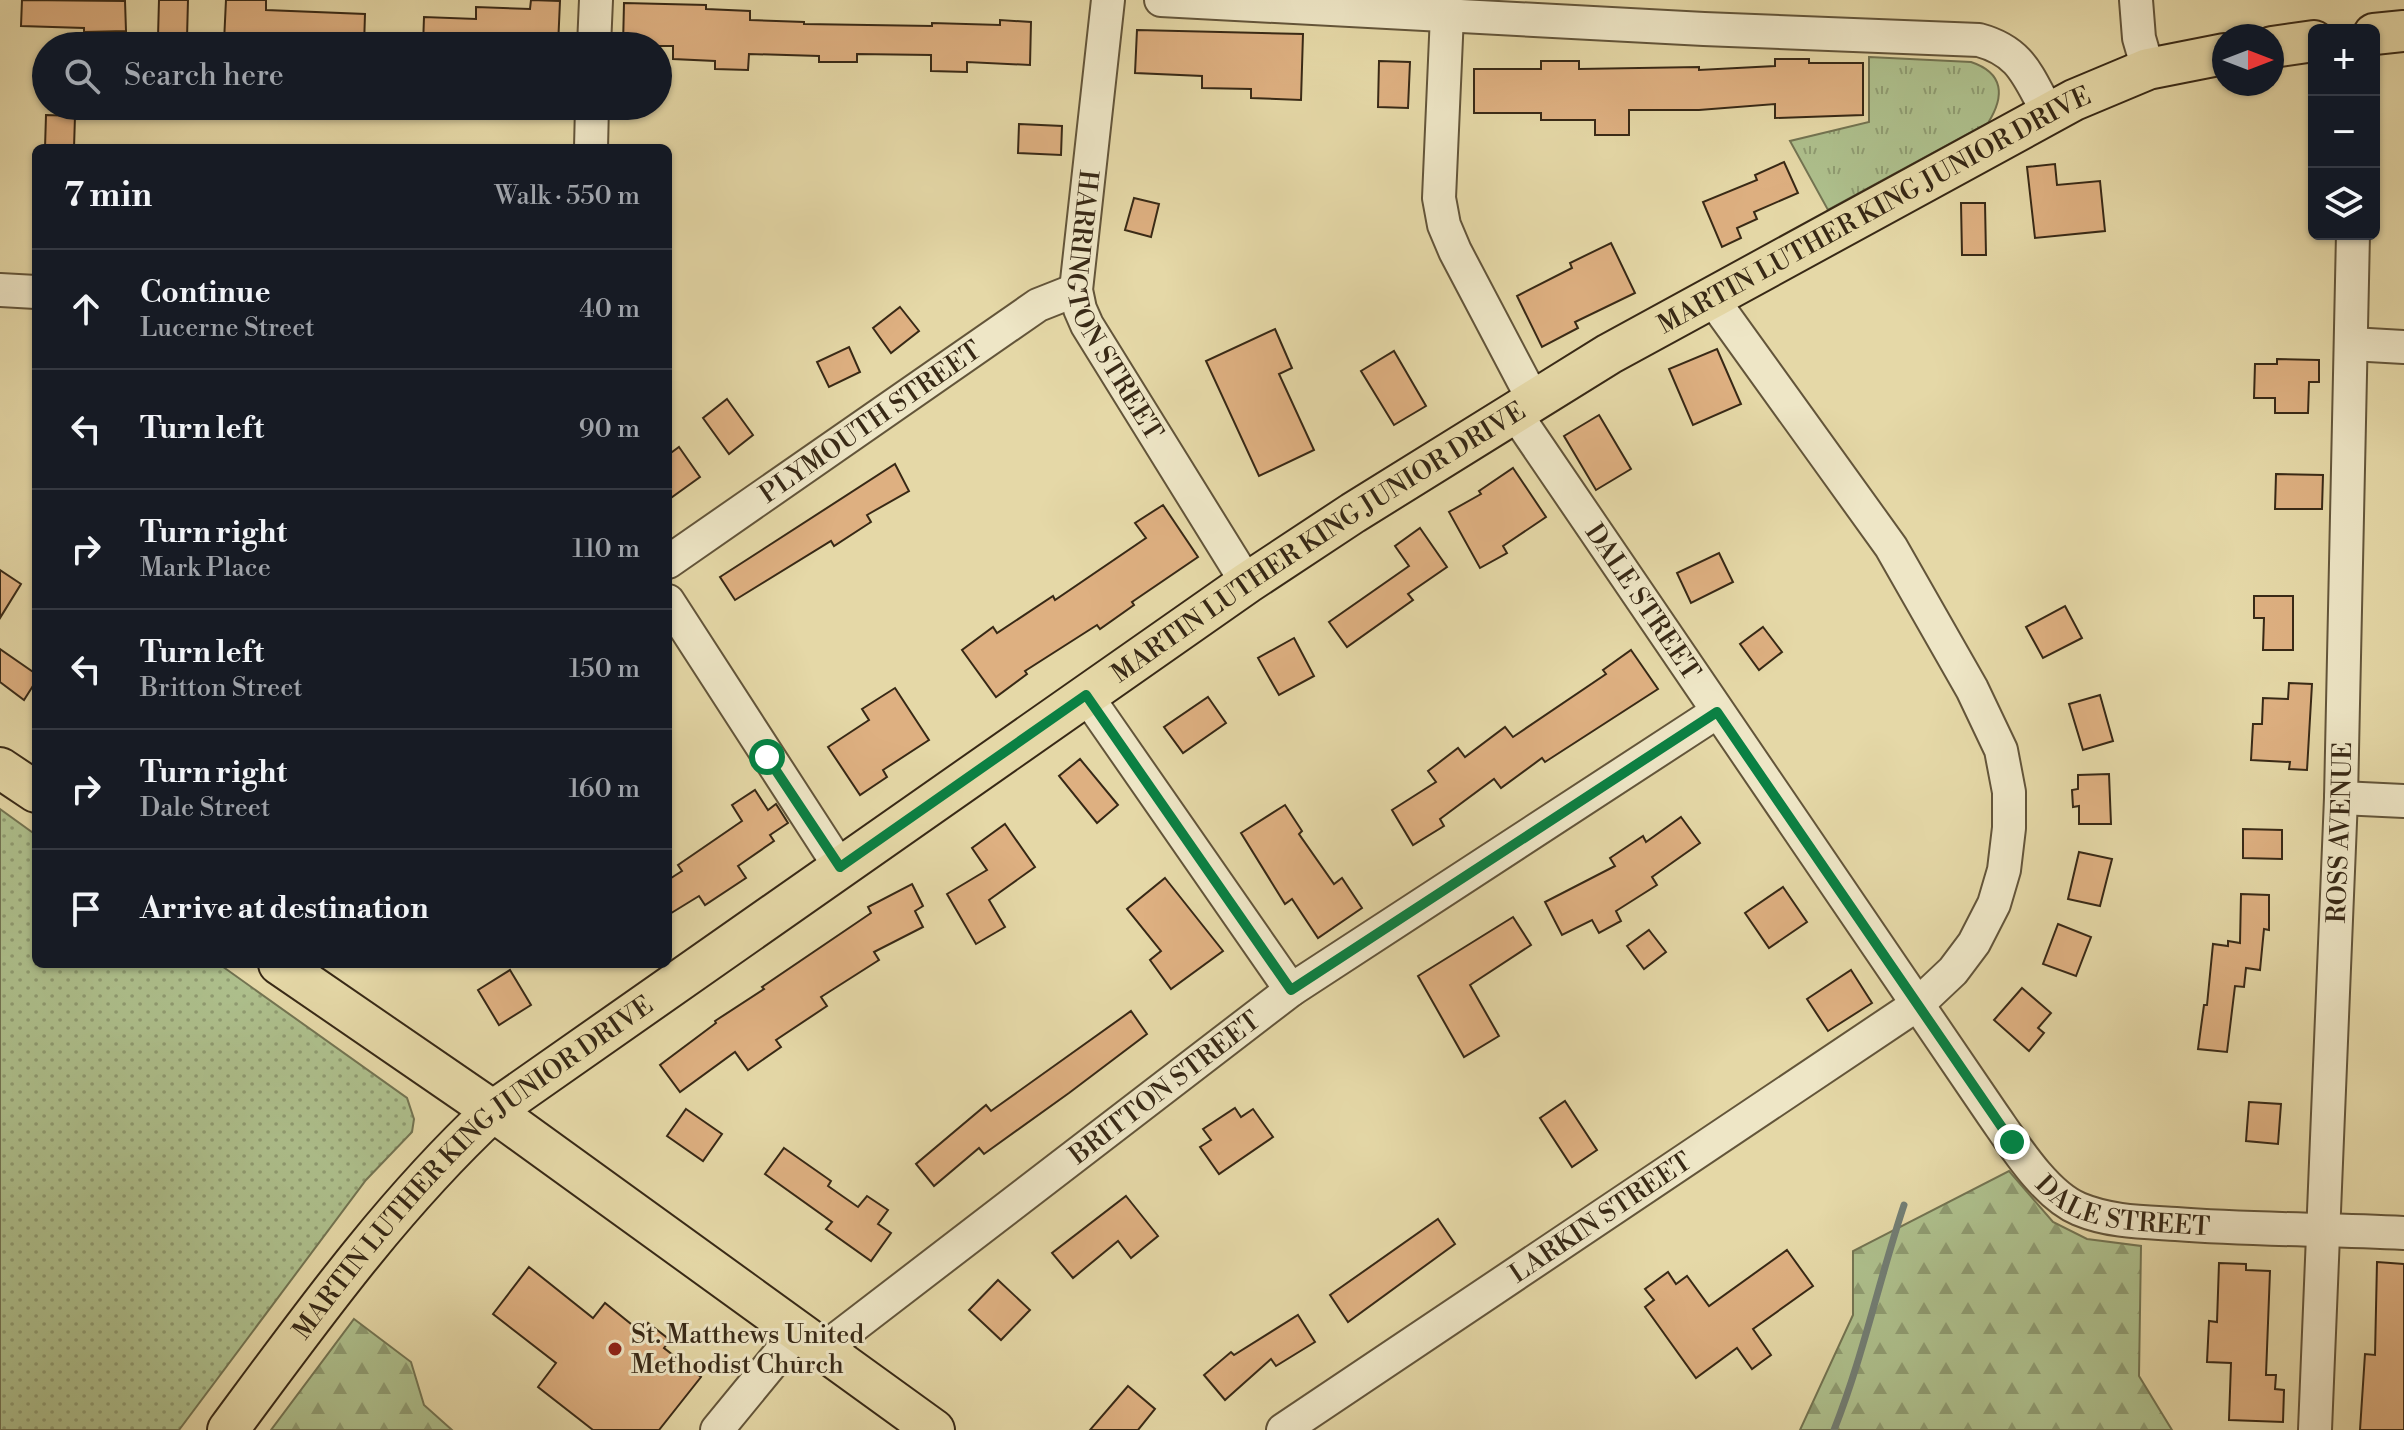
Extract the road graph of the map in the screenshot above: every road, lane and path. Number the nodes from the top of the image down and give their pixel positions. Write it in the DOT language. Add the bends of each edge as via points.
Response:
graph roads {
  1 [pos="596,0"];
  2 [pos="1108,0"];
  3 [pos="1161,0"];
  4 [pos="2136,0"];
  5 [pos="1396,6"];
  6 [pos="1447,15"];
  7 [pos="2404,31"];
  8 [pos="595,32"];
  9 [pos="2380,33"];
  10 [pos="2308,42"];
  11 [pos="2284,45"];
  12 [pos="2212,56"];
  13 [pos="2148,69"];
  14 [pos="2049,114"];
  15 [pos="592,120"];
  16 [pos="591,144"];
  17 [pos="2353,240"];
  18 [pos="0,290"];
  19 [pos="1076,290"];
  20 [pos="32,292"];
  21 [pos="1711,297"];
  22 [pos="2351,344"];
  23 [pos="2404,347"];
  24 [pos="1524,407"];
  25 [pos="672,559"];
  26 [pos="1247,583"];
  27 [pos="672,607"];
  28 [pos="1086,695"];
  29 [pos="1717,712"];
  30 [pos="0,768"];
  31 [pos="32,789"];
  32 [pos="2341,798"];
  33 [pos="2404,801"];
  34 [pos="840,867"];
  35 [pos="285,968"];
  36 [pos="1291,990"];
  37 [pos="1918,1004"];
  38 [pos="493,1111"];
  39 [pos="2322,1228"];
  40 [pos="2404,1233"];
  41 [pos="812,1339"];
  42 [pos="228,1430"];
  43 [pos="717,1430"];
  44 [pos="934,1430"];
  45 [pos="1283,1430"];
  46 [pos="2315,1430"];
  1 -- 8 [label="street"];
  2 -- 19 [label="street, HARRINGTON STREET"];
  3 -- 5 [label="street"];
  4 -- 13 [label="street"];
  5 -- 6 [label="street"];
  6 -- 14 [label="street" via="1979,40 2013,54"];
  6 -- 24 [label="street, DALE STREET" via="1439,198 1444,225"];
  7 -- 9 [label="main road"];
  10 -- 11 [label="main road"];
  12 -- 13 [label="main road, MARTIN LUTHER KING JUNIOR DRIVE"];
  13 -- 14 [label="main road, MARTIN LUTHER KING JUNIOR DRIVE"];
  14 -- 21 [label="main road, MARTIN LUTHER KING JUNIOR DRIVE"];
  15 -- 16 [label="street"];
  17 -- 22 [label="street, ROSS AVENUE"];
  18 -- 20 [label="street"];
  19 -- 25 [label="street, PLYMOUTH STREET" via="1038,305"];
  19 -- 26 [label="street, HARRINGTON STREET" via="1087,325"];
  21 -- 24 [label="main road, MARTIN LUTHER KING JUNIOR DRIVE"];
  21 -- 37 [label="street, LARKIN STREET" via="1891,547 2001,750 2009,828 1994,904 1960,962"];
  22 -- 23 [label="street"];
  22 -- 32 [label="street, ROSS AVENUE"];
  24 -- 26 [label="main road, MARTIN LUTHER KING JUNIOR DRIVE"];
  24 -- 29 [label="street, DALE STREET"];
  26 -- 28 [label="main road, MARTIN LUTHER KING JUNIOR DRIVE"];
  27 -- 34 [label="street"];
  28 -- 34 [label="main road, MARTIN LUTHER KING JUNIOR DRIVE"];
  28 -- 36 [label="street"];
  29 -- 36 [label="street, BRITTON STREET"];
  29 -- 37 [label="street, DALE STREET"];
  30 -- 31 [label="main road"];
  32 -- 33 [label="street"];
  32 -- 39 [label="street, ROSS AVENUE"];
  34 -- 38 [label="main road, MARTIN LUTHER KING JUNIOR DRIVE"];
  35 -- 38 [label="main road"];
  36 -- 41 [label="street, BRITTON STREET"];
  37 -- 39 [label="street, DALE STREET" via="2012,1142 2049,1189 2078,1209 2135,1221 2224,1228"];
  37 -- 45 [label="street, LARKIN STREET"];
  38 -- 41 [label="main road"];
  38 -- 42 [label="main road, MARTIN LUTHER KING JUNIOR DRIVE" via="443,1157 371,1242"];
  39 -- 40 [label="street, DALE STREET"];
  39 -- 46 [label="street, ROSS AVENUE"];
  41 -- 43 [label="street, BRITTON STREET"];
  41 -- 44 [label="main road"];
}
